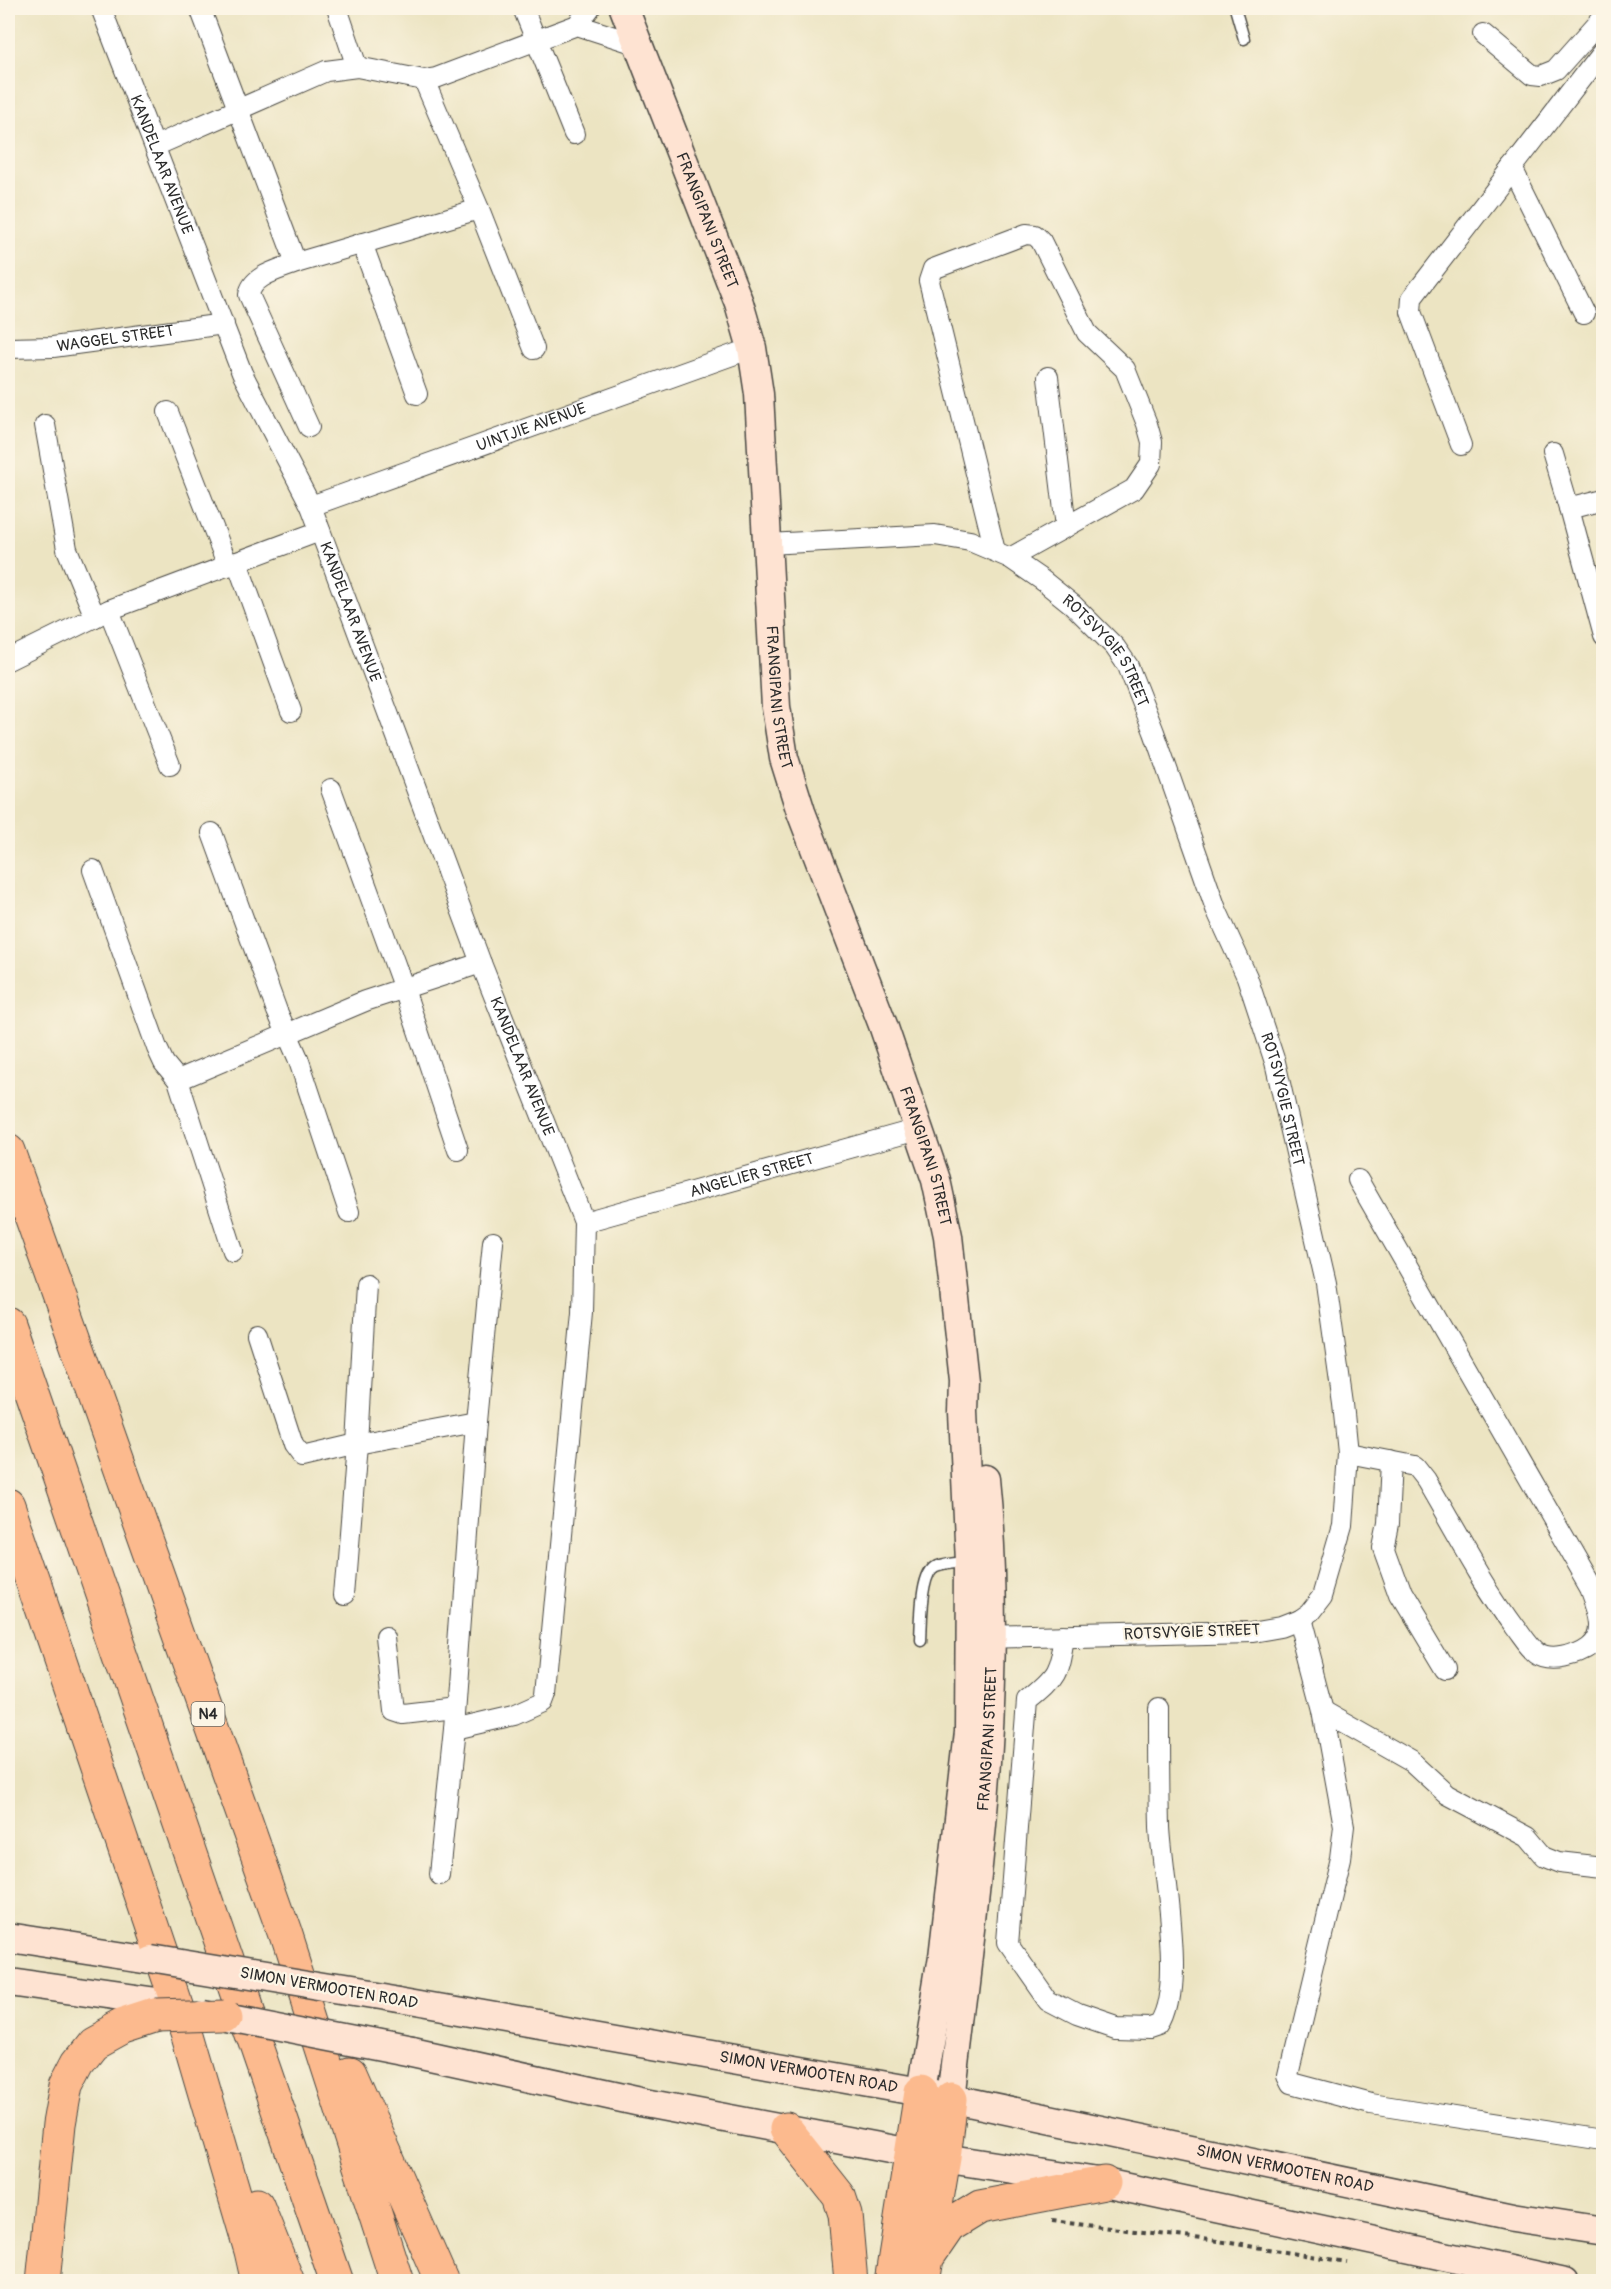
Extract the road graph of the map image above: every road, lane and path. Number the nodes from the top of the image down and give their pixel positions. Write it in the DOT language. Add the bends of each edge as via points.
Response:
graph roads {
  1 [pos="101,8"];
  2 [pos="200,8"];
  3 [pos="337,8"];
  4 [pos="523,8"];
  5 [pos="590,8"];
  6 [pos="624,8"];
  7 [pos="1235,8"];
  8 [pos="1604,16"];
  9 [pos="577,25"];
  10 [pos="1483,34"];
  11 [pos="1244,39"];
  12 [pos="535,40"];
  13 [pos="639,45"];
  14 [pos="1604,49"];
  15 [pos="357,67"];
  16 [pos="424,80"];
  17 [pos="239,109"];
  18 [pos="574,135"];
  19 [pos="155,146"];
  20 [pos="1512,168"];
  21 [pos="479,209"];
  22 [pos="362,243"];
  23 [pos="296,263"];
  24 [pos="1584,313"];
  25 [pos="224,324"];
  26 [pos="8,348"];
  27 [pos="752,348"];
  28 [pos="534,349"];
  29 [pos="1048,377"];
  30 [pos="417,394"];
  31 [pos="168,412"];
  32 [pos="45,425"];
  33 [pos="309,427"];
  34 [pos="1461,446"];
  35 [pos="1553,454"];
  36 [pos="1604,499"];
  37 [pos="311,506"];
  38 [pos="1569,508"];
  39 [pos="1066,526"];
  40 [pos="320,531"];
  41 [pos="768,544"];
  42 [pos="1002,554"];
  43 [pos="233,564"];
  44 [pos="102,614"];
  45 [pos="1604,637"];
  46 [pos="8,660"];
  47 [pos="291,711"];
  48 [pos="170,765"];
  49 [pos="331,789"];
  50 [pos="212,833"];
  51 [pos="93,870"];
  52 [pos="482,963"];
  53 [pos="404,989"];
  54 [pos="287,1034"];
  55 [pos="178,1080"];
  56 [pos="918,1129"];
  57 [pos="458,1150"];
  58 [pos="8,1151"];
  59 [pos="1358,1180"];
  60 [pos="349,1212"];
  61 [pos="584,1222"];
  62 [pos="494,1242"];
  63 [pos="232,1251"];
  64 [pos="366,1284"];
  65 [pos="8,1324"];
  66 [pos="257,1334"];
  67 [pos="964,1381"];
  68 [pos="476,1422"];
  69 [pos="357,1443"];
  70 [pos="1348,1453"];
  71 [pos="1391,1461"];
  72 [pos="8,1506"];
  73 [pos="8,1540"];
  74 [pos="970,1562"];
  75 [pos="31,1579"];
  76 [pos="345,1596"];
  77 [pos="1299,1620"];
  78 [pos="386,1636"];
  79 [pos="1063,1636"];
  80 [pos="982,1638"];
  81 [pos="920,1640"];
  82 [pos="1445,1670"];
  83 [pos="455,1708"];
  84 [pos="1159,1708"];
  85 [pos="1323,1712"];
  86 [pos="454,1729"];
  87 [pos="1604,1867"];
  88 [pos="439,1874"];
  89 [pos="285,1933"];
  90 [pos="8,1936"];
  91 [pos="8,1982"];
  92 [pos="160,2010"];
  93 [pos="223,2014"];
  94 [pos="188,2036"];
  95 [pos="936,2096"];
  96 [pos="786,2129"];
  97 [pos="1604,2140"];
  98 [pos="911,2153"];
  99 [pos="944,2158"];
  100 [pos="1104,2184"];
  101 [pos="1040,2220"];
  102 [pos="1604,2231"];
  103 [pos="1359,2264"];
  104 [pos="925,2270"];
  105 [pos="43,2282"];
  106 [pos="258,2282"];
  107 [pos="288,2282"];
  108 [pos="337,2282"];
  109 [pos="397,2282"];
  110 [pos="442,2282"];
  111 [pos="851,2282"];
  112 [pos="891,2282"];
  113 [pos="1565,2282"];
  1 -- 19 [label="street, KANDELAAR AVENUE"];
  2 -- 17 [label="street"];
  3 -- 15 [label="street"];
  4 -- 12 [label="street"];
  5 -- 9 [label="street"];
  6 -- 13 [label="main road, FRANGIPANI STREET"];
  7 -- 11 [label="lane"];
  8 -- 10 [label="street" via="1556,70 1541,76 1532,75"];
  9 -- 12 [label="street"];
  9 -- 13 [label="street"];
  12 -- 16 [label="street"];
  12 -- 18 [label="street"];
  13 -- 27 [label="main road, FRANGIPANI STREET" via="739,303"];
  14 -- 20 [label="street"];
  15 -- 16 [label="street"];
  15 -- 17 [label="street" via="326,71"];
  16 -- 21 [label="street"];
  17 -- 19 [label="street"];
  17 -- 23 [label="street"];
  19 -- 25 [label="street, KANDELAAR AVENUE"];
  20 -- 24 [label="street"];
  20 -- 34 [label="street" via="1419,286 1411,303"];
  21 -- 22 [label="street"];
  21 -- 28 [label="street"];
  22 -- 23 [label="street"];
  22 -- 30 [label="street"];
  23 -- 33 [label="street" via="257,280 249,295"];
  25 -- 26 [label="street, WAGGEL STREET" via="53,347"];
  25 -- 37 [label="street, KANDELAAR AVENUE" via="242,373"];
  27 -- 37 [label="street, UINTJIE AVENUE"];
  27 -- 41 [label="main road, FRANGIPANI STREET" via="759,394"];
  29 -- 39 [label="street"];
  31 -- 43 [label="street"];
  32 -- 44 [label="street" via="67,549"];
  35 -- 38 [label="street"];
  36 -- 38 [label="street"];
  37 -- 40 [label="street, KANDELAAR AVENUE"];
  38 -- 45 [label="street"];
  39 -- 42 [label="street"];
  39 -- 42 [label="street" via="1134,489 1151,464 1152,442 1125,369 1087,333 1041,242 1035,235 1026,234 933,269 930,274"];
  40 -- 43 [label="street"];
  40 -- 52 [label="street, KANDELAAR AVENUE"];
  41 -- 42 [label="street, ROTSVYGIE STREET" via="934,535 970,541"];
  41 -- 56 [label="main road, FRANGIPANI STREET" via="776,707 789,780 883,1025"];
  42 -- 70 [label="street, ROTSVYGIE STREET" via="1073,605 1115,647 1128,666 1154,732 1275,1062 1326,1283"];
  43 -- 44 [label="street"];
  43 -- 47 [label="street"];
  44 -- 46 [label="street"];
  44 -- 48 [label="street"];
  49 -- 53 [label="street"];
  50 -- 54 [label="street"];
  51 -- 55 [label="street" via="157,1048"];
  52 -- 53 [label="street"];
  52 -- 61 [label="street, KANDELAAR AVENUE"];
  53 -- 54 [label="street"];
  53 -- 57 [label="street"];
  54 -- 55 [label="street"];
  54 -- 60 [label="street"];
  55 -- 63 [label="street"];
  56 -- 61 [label="street, ANGELIER STREET"];
  56 -- 67 [label="main road, FRANGIPANI STREET" via="944,1214"];
  58 -- 89 [label="highway, N4"];
  59 -- 71 [label="street" via="1592,1588 1603,1629 1592,1646 1551,1659 1539,1655 1500,1605 1426,1480 1415,1466"];
  61 -- 86 [label="street" via="582,1312 546,1694 543,1702 530,1710"];
  62 -- 68 [label="street"];
  64 -- 69 [label="street"];
  65 -- 108 [label="highway"];
  66 -- 69 [label="street" via="298,1454 314,1456"];
  67 -- 74 [label="main road, FRANGIPANI STREET"];
  67 -- 80 [label="main road, FRANGIPANI STREET" via="977,1424 989,1520"];
  68 -- 69 [label="street"];
  68 -- 83 [label="street"];
  69 -- 76 [label="street"];
  70 -- 71 [label="street"];
  70 -- 77 [label="street, ROTSVYGIE STREET" via="1343,1526 1330,1572 1323,1595"];
  71 -- 82 [label="street" via="1383,1548 1400,1595"];
  72 -- 75 [label="highway"];
  73 -- 75 [label="highway"];
  74 -- 80 [label="main road, FRANGIPANI STREET"];
  74 -- 81 [label="lane" via="937,1567 928,1575"];
  75 -- 94 [label="highway"];
  77 -- 79 [label="street, ROTSVYGIE STREET" via="1252,1632"];
  77 -- 85 [label="street"];
  78 -- 83 [label="street" via="394,1711 402,1714"];
  79 -- 80 [label="street, ROTSVYGIE STREET"];
  79 -- 84 [label="street" via="1057,1673 1027,1701 1008,1943 1048,2000 1114,2028 1151,2029 1160,2025 1170,2006 1170,1935 1160,1828"];
  80 -- 95 [label="main road, FRANGIPANI STREET" via="988,1766"];
  83 -- 86 [label="street"];
  85 -- 87 [label="street" via="1411,1761 1447,1794 1528,1837 1544,1856 1559,1862"];
  85 -- 97 [label="street" via="1344,1838 1288,2075 1292,2084 1371,2104"];
  86 -- 88 [label="street"];
  89 -- 109 [label="highway, N4"];
  89 -- 110 [label="highway"];
  90 -- 95 [label="main road, SIMON VERMOOTEN ROAD, bridge" via="399,2000"];
  91 -- 92 [label="main road"];
  92 -- 93 [label="highway, bridge"];
  92 -- 105 [label="highway" via="93,2043 66,2085"];
  93 -- 96 [label="main road, bridge"];
  94 -- 106 [label="highway"];
  94 -- 107 [label="highway"];
  95 -- 98 [label="highway"];
  95 -- 99 [label="highway"];
  95 -- 102 [label="main road, SIMON VERMOOTEN ROAD" via="1513,2217"];
  96 -- 98 [label="main road"];
  96 -- 111 [label="highway" via="839,2196 846,2219"];
  98 -- 99 [label="main road"];
  98 -- 112 [label="highway"];
  99 -- 100 [label="main road"];
  99 -- 104 [label="highway"];
  100 -- 104 [label="highway" via="980,2207 949,2226"];
  100 -- 113 [label="main road"];
  101 -- 103 [label="path" via="1218,2241"];
}
